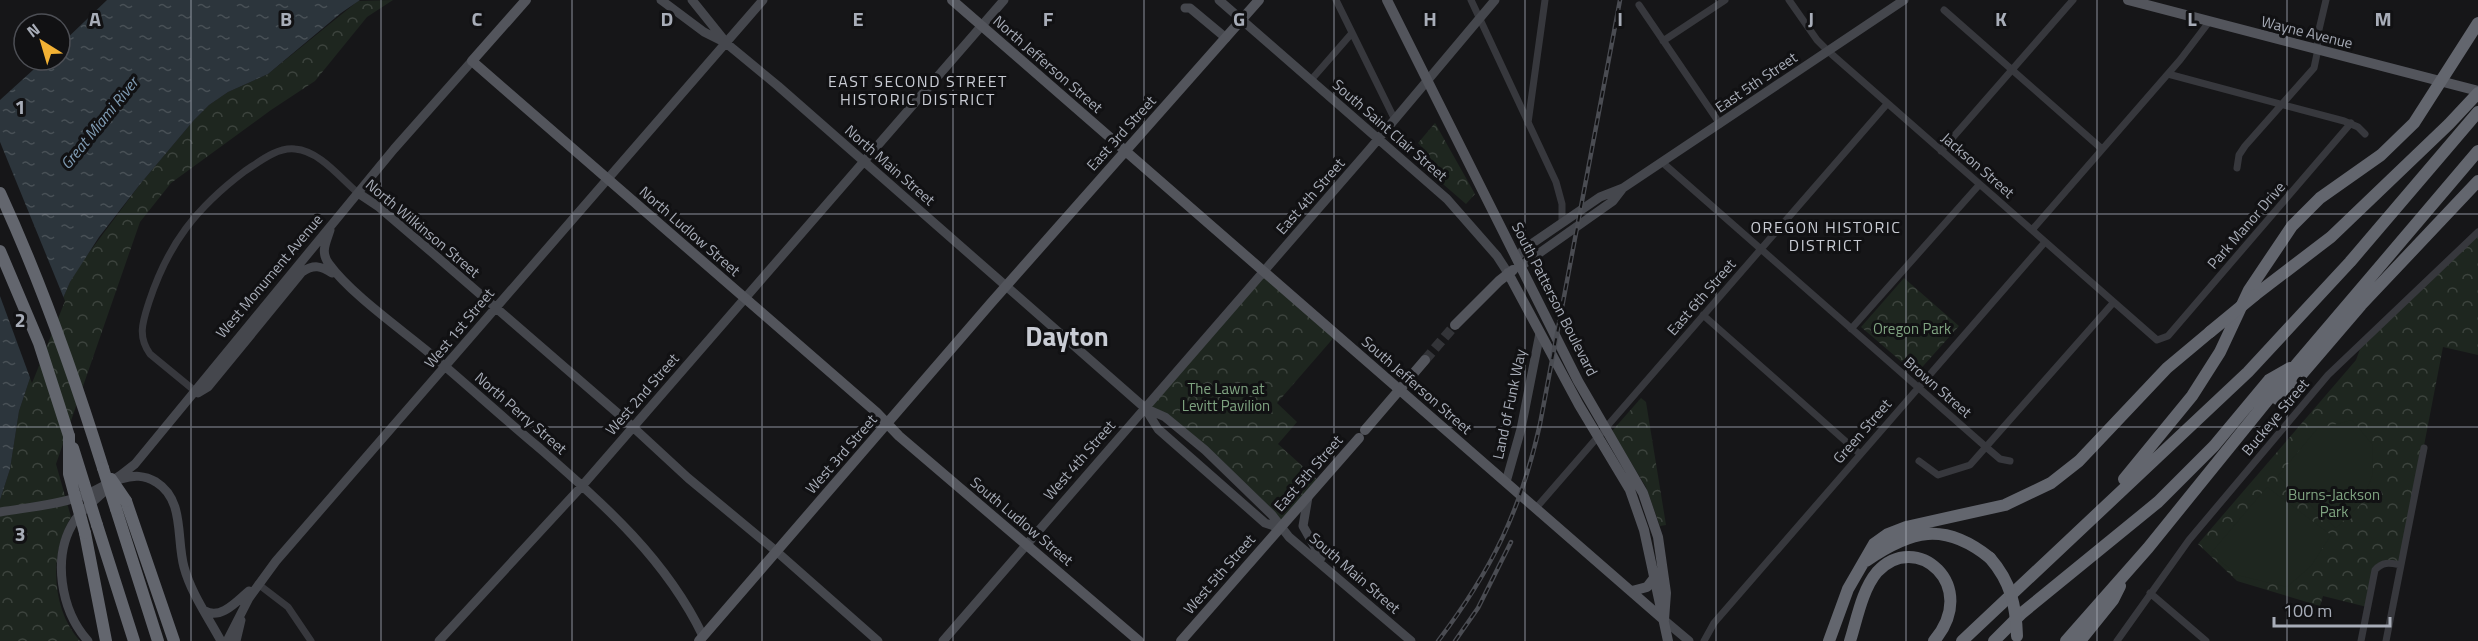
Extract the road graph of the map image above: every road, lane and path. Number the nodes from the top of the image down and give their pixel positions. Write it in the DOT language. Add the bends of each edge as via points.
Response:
graph roads {
  1 [pos="526,0"];
  2 [pos="661,0"];
  3 [pos="692,0"];
  4 [pos="763,0"];
  5 [pos="952,0"];
  6 [pos="1004,0"];
  7 [pos="1219,0"];
  8 [pos="1259,0"];
  9 [pos="1336,0"];
  10 [pos="1387,0"];
  11 [pos="1471,0"];
  12 [pos="1495,0"];
  13 [pos="1545,0"];
  14 [pos="1725,0"];
  15 [pos="1790,0"];
  16 [pos="1904,0"];
  17 [pos="2073,0"];
  18 [pos="2128,0"];
  19 [pos="2326,0"];
  20 [pos="2149,3"];
  21 [pos="1639,5"];
  22 [pos="1185,8"];
  23 [pos="1944,10"];
  24 [pos="1480,18"];
  25 [pos="1242,19"];
  26 [pos="2209,22"];
  27 [pos="2478,23"];
  28 [pos="981,26"];
  29 [pos="1352,33"];
  30 [pos="1226,38"];
  31 [pos="1663,41"];
  32 [pos="726,43"];
  33 [pos="2318,49"];
  34 [pos="1828,51"];
  35 [pos="472,61"];
  36 [pos="2013,70"];
  37 [pos="2168,74"];
  38 [pos="1311,80"];
  39 [pos="1427,81"];
  40 [pos="2440,81"];
  41 [pos="2478,92"];
  42 [pos="1887,104"];
  43 [pos="2283,104"];
  44 [pos="2478,112"];
  45 [pos="1395,120"];
  46 [pos="1528,123"];
  47 [pos="2351,123"];
  48 [pos="1720,124"];
  49 [pos="2365,134"];
  50 [pos="1378,139"];
  51 [pos="2102,149"];
  52 [pos="1125,151"];
  53 [pos="1941,151"];
  54 [pos="2478,151"];
  55 [pos="864,162"];
  56 [pos="1662,163"];
  57 [pos="2237,168"];
  58 [pos="608,179"];
  59 [pos="2478,182"];
  60 [pos="1979,184"];
  61 [pos="1623,188"];
  62 [pos="0,193"];
  63 [pos="358,193"];
  64 [pos="334,222"];
  65 [pos="1562,223"];
  66 [pos="2032,230"];
  67 [pos="2478,232"];
  68 [pos="2045,242"];
  69 [pos="1760,249"];
  70 [pos="0,251"];
  71 [pos="1519,262"];
  72 [pos="1264,272"];
  73 [pos="1508,273"];
  74 [pos="339,278"];
  75 [pos="1005,287"];
  76 [pos="746,299"];
  77 [pos="2113,303"];
  78 [pos="495,308"];
  79 [pos="1703,315"];
  80 [pos="1455,325"];
  81 [pos="1851,329"];
  82 [pos="1540,333"];
  83 [pos="2158,340"];
  84 [pos="1425,360"];
  85 [pos="2296,365"];
  86 [pos="446,367"];
  87 [pos="1918,387"];
  88 [pos="1400,390"];
  89 [pos="195,391"];
  90 [pos="1145,408"];
  91 [pos="2254,419"];
  92 [pos="887,423"];
  93 [pos="1606,427"];
  94 [pos="633,428"];
  95 [pos="1597,435"];
  96 [pos="69,436"];
  97 [pos="1986,447"];
  98 [pos="2424,448"];
  99 [pos="1860,454"];
  100 [pos="1919,461"];
  101 [pos="2010,461"];
  102 [pos="114,482"];
  103 [pos="1506,482"];
  104 [pos="582,486"];
  105 [pos="1309,495"];
  106 [pos="121,505"];
  107 [pos="1536,508"];
  108 [pos="0,512"];
  109 [pos="2095,514"];
  110 [pos="1280,528"];
  111 [pos="1026,544"];
  112 [pos="776,551"];
  113 [pos="1863,563"];
  114 [pos="2401,565"];
  115 [pos="1329,570"];
  116 [pos="2128,570"];
  117 [pos="1654,578"];
  118 [pos="258,584"];
  119 [pos="1632,591"];
  120 [pos="2150,593"];
  121 [pos="249,598"];
  122 [pos="205,611"];
  123 [pos="1664,620"];
  124 [pos="2016,638"];
  125 [pos="703,639"];
  126 [pos="1831,639"];
  127 [pos="88,641"];
  128 [pos="106,641"];
  129 [pos="135,641"];
  130 [pos="158,641"];
  131 [pos="174,641"];
  132 [pos="222,641"];
  133 [pos="227,641"];
  134 [pos="236,641"];
  135 [pos="311,641"];
  136 [pos="439,641"];
  137 [pos="878,641"];
  138 [pos="943,641"];
  139 [pos="1139,641"];
  140 [pos="1181,641"];
  141 [pos="1411,641"];
  142 [pos="1668,641"];
  143 [pos="1689,641"];
  144 [pos="1704,641"];
  145 [pos="1850,641"];
  146 [pos="1934,641"];
  147 [pos="1962,641"];
  148 [pos="1994,641"];
  149 [pos="2066,641"];
  150 [pos="2080,641"];
  151 [pos="2117,641"];
  152 [pos="2206,641"];
  153 [pos="2361,641"];
  154 [pos="2386,641"];
  1 -- 35 [label="main road, West Monument Avenue"];
  2 -- 32 [label="main road, North Main Street"];
  3 -- 32 [label="main road, North Main Street"];
  4 -- 32 [label="main road, West 1st Street"];
  5 -- 28 [label="main road, North Jefferson Street"];
  6 -- 28 [label="main road, West 2nd Street"];
  7 -- 25 [label="main road, South Saint Clair Street"];
  8 -- 25 [label="main road, East 3rd Street"];
  9 -- 29 [label="street"];
  10 -- 39 [label="main road, South Patterson Boulevard"];
  11 -- 24 [label="street"];
  12 -- 24 [label="main road, East 4th Street"];
  13 -- 46 [label="street"];
  14 -- 31 [label="street"];
  15 -- 34 [label="street, Jackson Street" via="1816,40"];
  16 -- 34 [label="main road, East 5th Street"];
  17 -- 36 [label="street"];
  18 -- 20 [label="main road, Wayne Avenue"];
  19 -- 33 [label="street"];
  20 -- 26 [label="main road, Wayne Avenue"];
  21 -- 31 [label="street"];
  22 -- 30 [label="main road"];
  23 -- 36 [label="street"];
  24 -- 39 [label="main road, East 4th Street"];
  24 -- 46 [label="street"];
  25 -- 30 [label="main road, East 3rd Street"];
  25 -- 38 [label="main road, South Saint Clair Street"];
  26 -- 33 [label="main road, Wayne Avenue"];
  26 -- 37 [label="street"];
  27 -- 40 [label="highway"];
  28 -- 52 [label="main road, North Jefferson Street"];
  28 -- 55 [label="main road, West 2nd Street"];
  29 -- 38 [label="street"];
  29 -- 45 [label="street"];
  30 -- 52 [label="main road, East 3rd Street"];
  31 -- 48 [label="street"];
  32 -- 55 [label="main road, North Main Street"];
  32 -- 58 [label="main road, West 1st Street"];
  33 -- 40 [label="main road, Wayne Avenue"];
  33 -- 43 [label="street" via="2314,68"];
  34 -- 42 [label="street, Jackson Street"];
  34 -- 48 [label="main road, East 5th Street"];
  35 -- 58 [label="main road, North Ludlow Street"];
  35 -- 63 [label="main road, West Monument Avenue"];
  36 -- 51 [label="street"];
  36 -- 53 [label="street"];
  37 -- 43 [label="street"];
  37 -- 51 [label="street"];
  38 -- 50 [label="main road, South Saint Clair Street"];
  39 -- 45 [label="main road, East 4th Street"];
  39 -- 71 [label="main road, South Patterson Boulevard"];
  40 -- 41 [label="main road, Wayne Avenue"];
  40 -- 109 [label="highway" via="2414,123 2381,155 2320,198 2292,226 2249,290 2220,352 2192,396"];
  41 -- 113 [label="highway, bridge" via="2331,237 2167,368 2079,460 2051,483 2006,505 1888,534 1874,544"];
  42 -- 53 [label="street, Jackson Street"];
  42 -- 69 [label="street, East 6th Street"];
  43 -- 47 [label="street"];
  43 -- 57 [label="street" via="2245,146"];
  44 -- 109 [label="highway" via="2279,339"];
  45 -- 50 [label="main road, East 4th Street"];
  46 -- 65 [label="street" via="1556,182"];
  47 -- 49 [label="street"];
  47 -- 83 [label="street, Park Manor Drive" via="2168,336"];
  48 -- 56 [label="main road, East 5th Street"];
  50 -- 72 [label="main road, East 4th Street"];
  50 -- 73 [label="main road, South Saint Clair Street" via="1457,210"];
  51 -- 66 [label="street"];
  52 -- 72 [label="main road, South Jefferson Street"];
  52 -- 75 [label="main road, East 3rd Street"];
  53 -- 60 [label="street, Jackson Street"];
  54 -- 85 [label="highway"];
  55 -- 75 [label="main road, North Main Street"];
  55 -- 76 [label="main road, West 2nd Street"];
  56 -- 61 [label="main road, East 5th Street"];
  56 -- 69 [label="street, Brown Street"];
  58 -- 76 [label="main road, North Ludlow Street"];
  58 -- 78 [label="main road, West 1st Street"];
  59 -- 91 [label="highway" via="2361,305 2295,382"];
  60 -- 66 [label="street, Jackson Street"];
  60 -- 81 [label="street"];
  61 -- 65 [label="main road, East 5th Street" via="1600,197"];
  61 -- 71 [label="main road, East 5th Street" via="1613,201"];
  62 -- 106 [label="highway, bridge" via="45,300 103,468"];
  63 -- 64 [label="main road, West Monument Avenue"];
  63 -- 78 [label="main road, North Wilkinson Street"];
  63 -- 89 [label="street, North Wilkinson Street" via="316,157 291,148 269,156 230,183 185,228 165,260 141,325 150,354"];
  64 -- 74 [label="main road, North Perry Street" via="323,251"];
  64 -- 89 [label="main road, West Monument Avenue"];
  65 -- 71 [label="main road, East 5th Street" via="1524,249"];
  66 -- 68 [label="street, Jackson Street"];
  67 -- 120 [label="street, Buckeye Street" via="2328,375 2189,540"];
  68 -- 77 [label="street, Jackson Street"];
  68 -- 87 [label="street, Green Street"];
  69 -- 79 [label="street, East 6th Street"];
  69 -- 81 [label="street, Brown Street"];
  70 -- 96 [label="highway" via="39,343"];
  71 -- 73 [label="main road, East 5th Street"];
  71 -- 93 [label="main road, South Patterson Boulevard" via="1578,381"];
  72 -- 88 [label="main road, South Jefferson Street"];
  72 -- 90 [label="main road, East 4th Street"];
  73 -- 80 [label="main road, East 5th Street"];
  73 -- 82 [label="main road, South Patterson Boulevard"];
  74 -- 86 [label="main road, North Perry Street"];
  74 -- 89 [label="main road" via="320,266 302,272 208,387 203,392"];
  75 -- 90 [label="main road, South Main Street"];
  75 -- 92 [label="main road, West 3rd Street"];
  76 -- 92 [label="main road, North Ludlow Street"];
  76 -- 94 [label="main road, West 2nd Street"];
  77 -- 83 [label="street, Jackson Street"];
  77 -- 97 [label="street"];
  78 -- 86 [label="main road, West 1st Street"];
  78 -- 94 [label="main road, North Wilkinson Street"];
  79 -- 93 [label="street, East 6th Street"];
  79 -- 99 [label="street"];
  81 -- 87 [label="street, Brown Street"];
  82 -- 95 [label="main road, South Patterson Boulevard"];
  82 -- 103 [label="main road, Land of Funk Way"];
  84 -- 88 [label="main road, East 5th Street"];
  85 -- 91 [label="highway"];
  85 -- 148 [label="highway" via="2269,380 2214,446 2158,502 2022,613"];
  86 -- 104 [label="main road, North Perry Street"];
  86 -- 118 [label="main road, West 1st Street"];
  87 -- 97 [label="street, Brown Street"];
  87 -- 99 [label="street, Green Street"];
  88 -- 103 [label="main road, South Jefferson Street"];
  88 -- 105 [label="main road, East 5th Street"];
  89 -- 102 [label="main road, West Monument Avenue" via="135,464"];
  90 -- 110 [label="main road, South Main Street" via="1165,417 1218,461"];
  90 -- 110 [label="main road, South Main Street" via="1158,429 1265,523"];
  90 -- 111 [label="main road, West 4th Street"];
  91 -- 116 [label="highway"];
  92 -- 111 [label="main road, South Ludlow Street"];
  92 -- 112 [label="main road, West 3rd Street"];
  93 -- 95 [label="street, East 6th Street"];
  93 -- 123 [label="main road, South Patterson Boulevard" via="1651,512 1666,593"];
  94 -- 104 [label="main road, West 2nd Street"];
  94 -- 112 [label="main road, North Wilkinson Street"];
  95 -- 107 [label="street, East 6th Street"];
  95 -- 117 [label="main road, South Patterson Boulevard" via="1638,510"];
  96 -- 128 [label="highway, bridge" via="69,474"];
  96 -- 129 [label="highway, bridge"];
  97 -- 100 [label="street" via="1965,468 1938,475"];
  97 -- 101 [label="street, Brown Street" via="2000,459"];
  98 -- 114 [label="street"];
  99 -- 144 [label="street, Green Street" via="1714,623"];
  102 -- 108 [label="main road, West Monument Avenue" via="91,494"];
  102 -- 122 [label="main road" via="142,476 164,488 177,511 188,579"];
  102 -- 127 [label="main road" via="75,520 65,546 63,576 68,611"];
  103 -- 107 [label="main road, South Jefferson Street"];
  104 -- 125 [label="main road, North Perry Street" via="648,550 682,598"];
  104 -- 136 [label="main road, West 2nd Street"];
  105 -- 110 [label="main road, East 5th Street"];
  105 -- 115 [label="main road" via="1303,526"];
  106 -- 130 [label="highway"];
  106 -- 131 [label="highway"];
  107 -- 119 [label="main road, South Jefferson Street"];
  109 -- 147 [label="highway"];
  110 -- 115 [label="main road, South Main Street"];
  110 -- 140 [label="main road, West 5th Street"];
  111 -- 138 [label="main road, West 4th Street"];
  111 -- 139 [label="main road, South Ludlow Street"];
  112 -- 125 [label="main road, West 3rd Street"];
  112 -- 137 [label="main road, North Wilkinson Street"];
  113 -- 124 [label="highway, bridge" via="1896,542 1921,534 1960,539 1990,558 2001,571 2016,613"];
  113 -- 126 [label="highway" via="1848,589"];
  114 -- 153 [label="street" via="2388,562 2375,570"];
  114 -- 154 [label="street"];
  115 -- 141 [label="main road, South Main Street"];
  116 -- 149 [label="highway"];
  116 -- 150 [label="highway" via="2113,600"];
  117 -- 119 [label="main road" via="1647,587"];
  117 -- 123 [label="main road, South Patterson Boulevard"];
  118 -- 121 [label="main road, West 1st Street"];
  118 -- 122 [label="main road" via="219,614"];
  118 -- 135 [label="street" via="288,607"];
  119 -- 123 [label="main road, South Jefferson Street"];
  120 -- 151 [label="street, Buckeye Street"];
  120 -- 152 [label="street"];
  121 -- 133 [label="main road, West 1st Street"];
  121 -- 134 [label="main road"];
  122 -- 132 [label="main road"];
  123 -- 142 [label="main road, South Patterson Boulevard"];
  123 -- 143 [label="main road, South Jefferson Street"];
  145 -- 146 [label="highway" via="1871,580 1893,561 1911,558 1937,568 1948,582 1950,610"];
}
